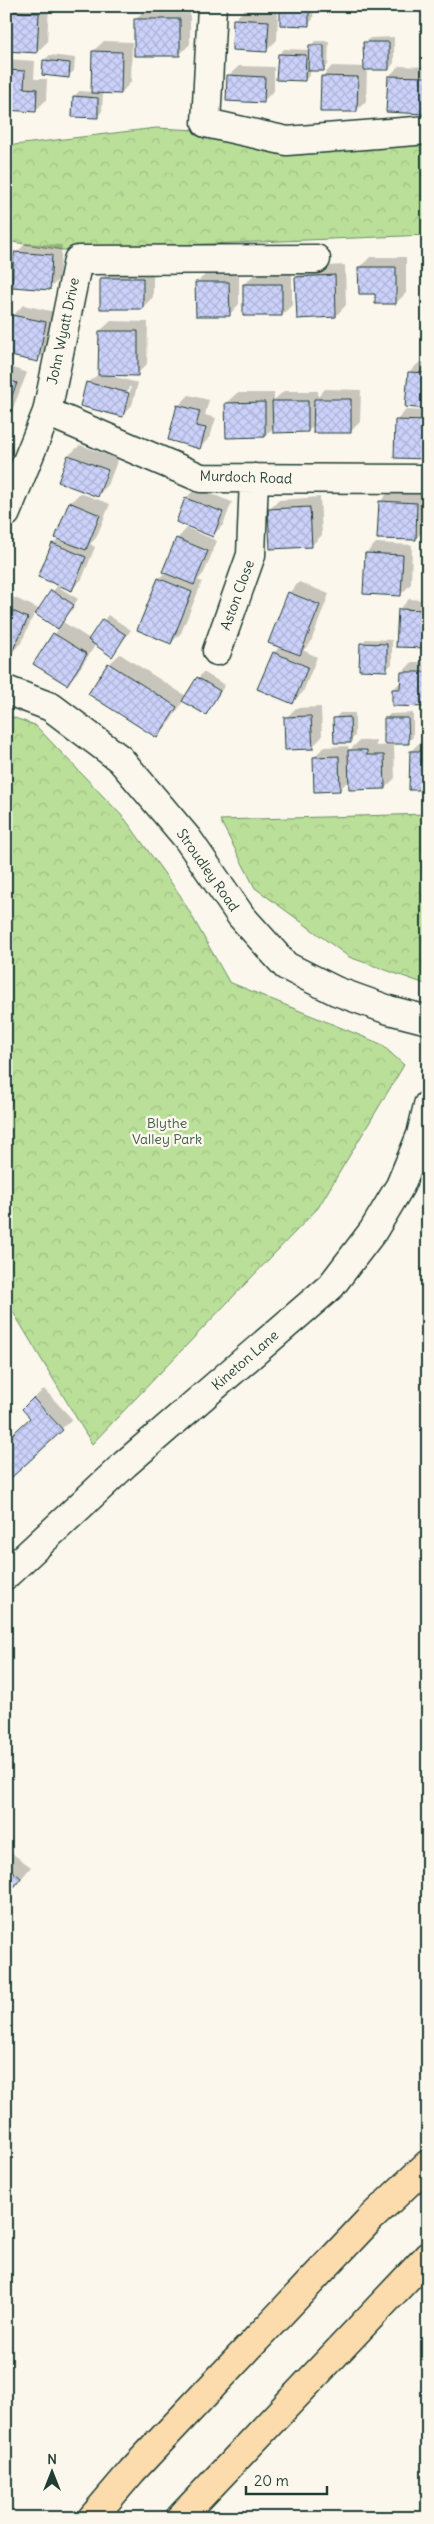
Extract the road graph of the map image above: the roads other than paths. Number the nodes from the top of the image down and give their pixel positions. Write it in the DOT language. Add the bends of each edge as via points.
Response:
graph roads {
  1 [pos="212,6"];
  2 [pos="428,130"];
  3 [pos="316,259"];
  4 [pos="47,412"];
  5 [pos="254,478"];
  6 [pos="428,478"];
  7 [pos="6,513"];
  8 [pos="217,651"];
  9 [pos="6,690"];
  10 [pos="428,1020"];
  11 [pos="428,1105"];
  12 [pos="6,1574"];
  13 [pos="428,2164"];
  14 [pos="428,2256"];
  15 [pos="92,2518"];
  16 [pos="180,2518"];
  1 -- 2 [label="street" via="206,123 287,142"];
  3 -- 4 [label="street, John Wyatt Drive" via="78,260"];
  4 -- 5 [label="street, Murdoch Road" via="201,478"];
  4 -- 7 [label="street, John Wyatt Drive"];
  5 -- 6 [label="street, Murdoch Road"];
  5 -- 8 [label="street, Aston Close" via="251,555"];
  9 -- 10 [label="street, Stroudley Road" via="51,707 120,759 187,838 241,916 286,966 345,994"];
  11 -- 12 [label="street, Kineton Lane" via="421,1135 400,1186 373,1231 331,1286 125,1464"];
  13 -- 15 [label="highway" via="370,2218 132,2471"];
  14 -- 16 [label="highway"];
}
